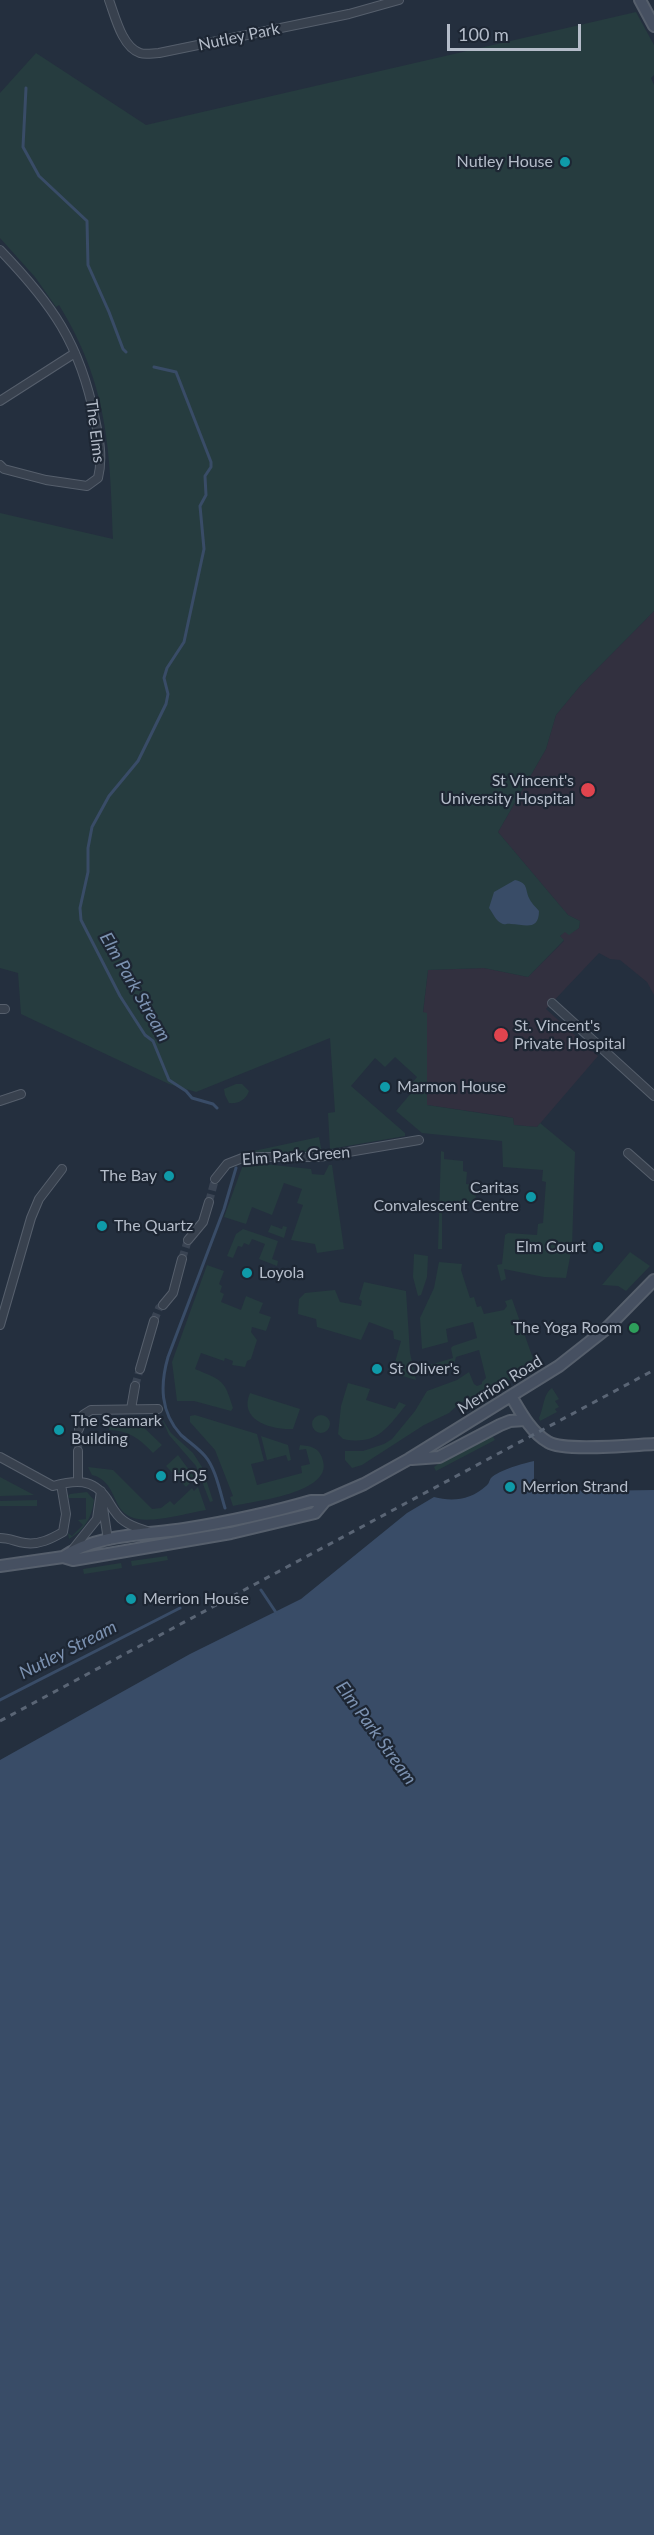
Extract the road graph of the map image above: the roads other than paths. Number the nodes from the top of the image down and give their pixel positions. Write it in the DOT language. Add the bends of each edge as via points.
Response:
graph roads {
  1 [pos="109,0"];
  2 [pos="399,0"];
  3 [pos="640,0"];
  4 [pos="654,26"];
  5 [pos="0,250"];
  6 [pos="75,353"];
  7 [pos="0,401"];
  8 [pos="0,465"];
  9 [pos="552,1003"];
  10 [pos="21,1094"];
  11 [pos="654,1096"];
  12 [pos="0,1101"];
  13 [pos="419,1140"];
  14 [pos="628,1153"];
  15 [pos="62,1169"];
  16 [pos="654,1176"];
  17 [pos="215,1179"];
  18 [pos="209,1202"];
  19 [pos="188,1240"];
  20 [pos="182,1259"];
  21 [pos="654,1280"];
  22 [pos="163,1305"];
  23 [pos="154,1321"];
  24 [pos="0,1325"];
  25 [pos="140,1369"];
  26 [pos="135,1386"];
  27 [pos="511,1396"];
  28 [pos="131,1409"];
  29 [pos="158,1409"];
  30 [pos="525,1420"];
  31 [pos="79,1429"];
  32 [pos="654,1444"];
  33 [pos="78,1451"];
  34 [pos="0,1457"];
  35 [pos="409,1459"];
  36 [pos="78,1481"];
  37 [pos="62,1484"];
  38 [pos="100,1491"];
  39 [pos="325,1501"];
  40 [pos="156,1533"];
  41 [pos="0,1538"];
  42 [pos="108,1540"];
  43 [pos="68,1553"];
  44 [pos="110,1553"];
  45 [pos="0,1566"];
  1 -- 2 [label="street, Nutley Park" via="125,38 133,49 144,54 347,15"];
  3 -- 4 [label="main road"];
  5 -- 6 [label="street, The Elms" via="50,306"];
  6 -- 7 [label="street"];
  6 -- 8 [label="street, The Elms" via="90,391 98,430 98,478 81,486"];
  9 -- 11 [label="street"];
  10 -- 12 [label="street"];
  13 -- 17 [label="street, Elm Park Green" via="319,1157 245,1157 227,1164"];
  14 -- 16 [label="street"];
  15 -- 24 [label="street" via="39,1199 31,1218"];
  18 -- 19 [label="street" via="203,1221"];
  20 -- 22 [label="street" via="172,1293"];
  21 -- 27 [label="main road, Merrion Road" via="584,1348"];
  23 -- 25 [label="street"];
  26 -- 28 [label="street"];
  27 -- 30 [label="main road"];
  27 -- 35 [label="main road, Merrion Road"];
  28 -- 29 [label="street"];
  28 -- 31 [label="street" via="91,1410 83,1415"];
  30 -- 32 [label="main road" via="550,1443 559,1446"];
  30 -- 35 [label="main road, Merrion Road" via="500,1425 439,1457"];
  33 -- 36 [label="street"];
  34 -- 37 [label="street" via="53,1486"];
  35 -- 39 [label="main road, Merrion Road"];
  36 -- 37 [label="street"];
  36 -- 38 [label="street" via="90,1483"];
  37 -- 41 [label="street" via="66,1514 63,1532 39,1543"];
  38 -- 40 [label="street, Merrion Road" via="123,1520"];
  38 -- 42 [label="street"];
  38 -- 43 [label="street" via="97,1519"];
  39 -- 40 [label="main road, Merrion Road"];
  39 -- 44 [label="main road, Merrion Road" via="315,1513 290,1520"];
  40 -- 42 [label="main road, Merrion Road"];
  42 -- 43 [label="main road, Merrion Road"];
  42 -- 44 [label="main road"];
  43 -- 44 [label="main road, Merrion Road" via="73,1560"];
  43 -- 45 [label="main road, Merrion Road"];
}
